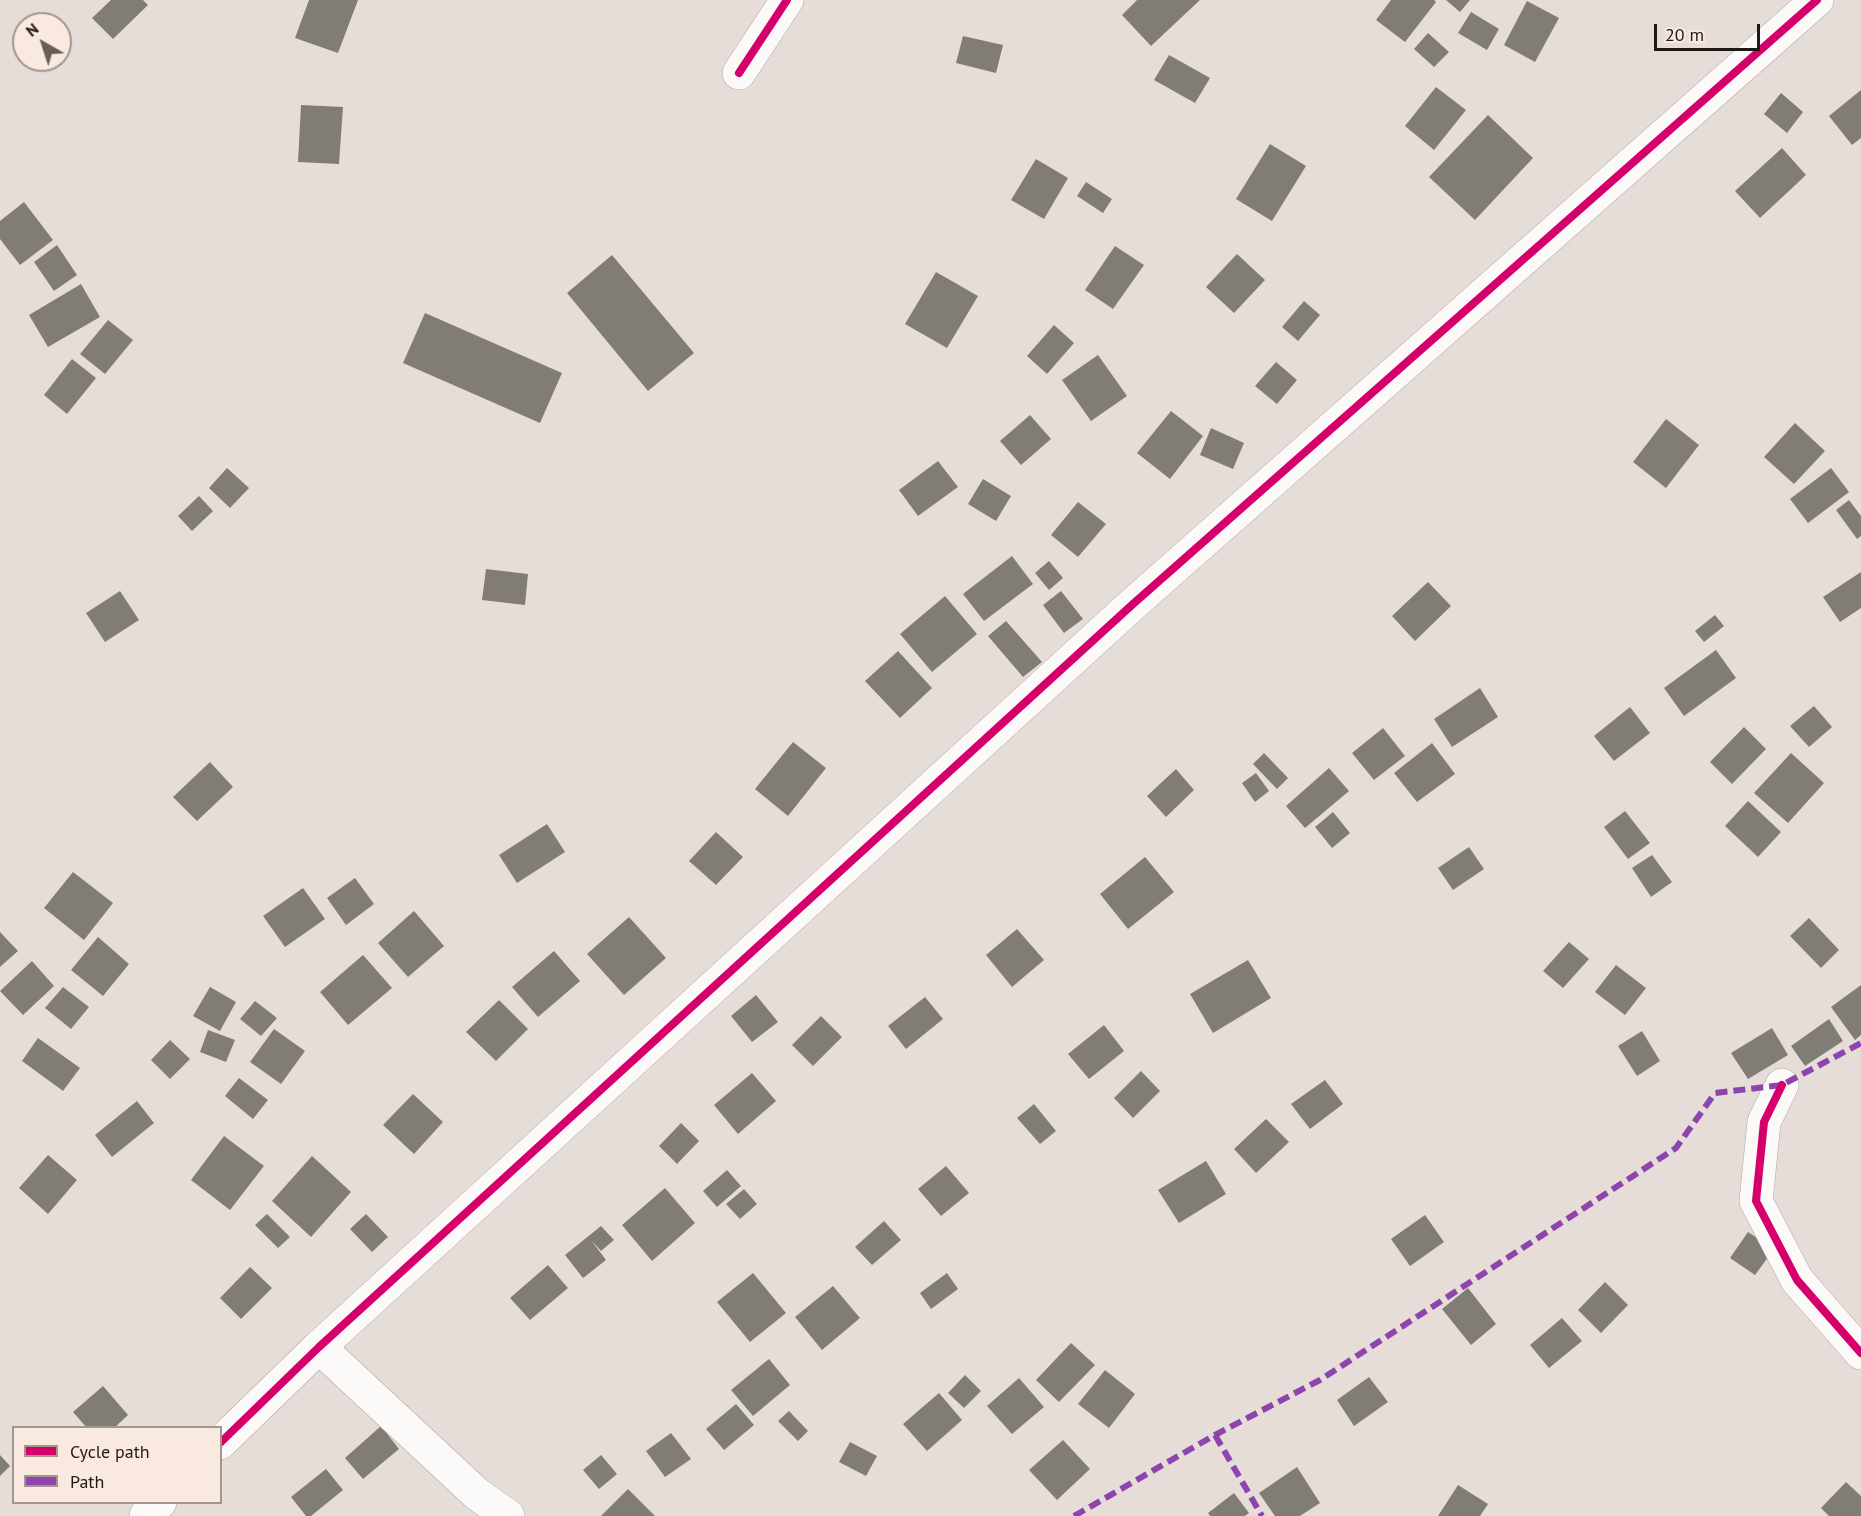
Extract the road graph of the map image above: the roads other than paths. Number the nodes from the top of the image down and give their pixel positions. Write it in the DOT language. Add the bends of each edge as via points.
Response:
graph roads {
  1 [pos="787,0"];
  2 [pos="1817,0"];
  3 [pos="739,73"];
  4 [pos="1782,1085"];
  5 [pos="319,1347"];
  6 [pos="1861,1353"];
  7 [pos="222,1441"];
  8 [pos="159,1504"];
  9 [pos="146,1516"];
  10 [pos="508,1516"];
  1 -- 3 [label="street"];
  2 -- 5 [label="street" via="1124,612"];
  4 -- 6 [label="street" via="1764,1122 1756,1201 1797,1280"];
  5 -- 7 [label="street"];
  5 -- 10 [label="street" via="477,1494"];
  8 -- 9 [label="street"];
}
